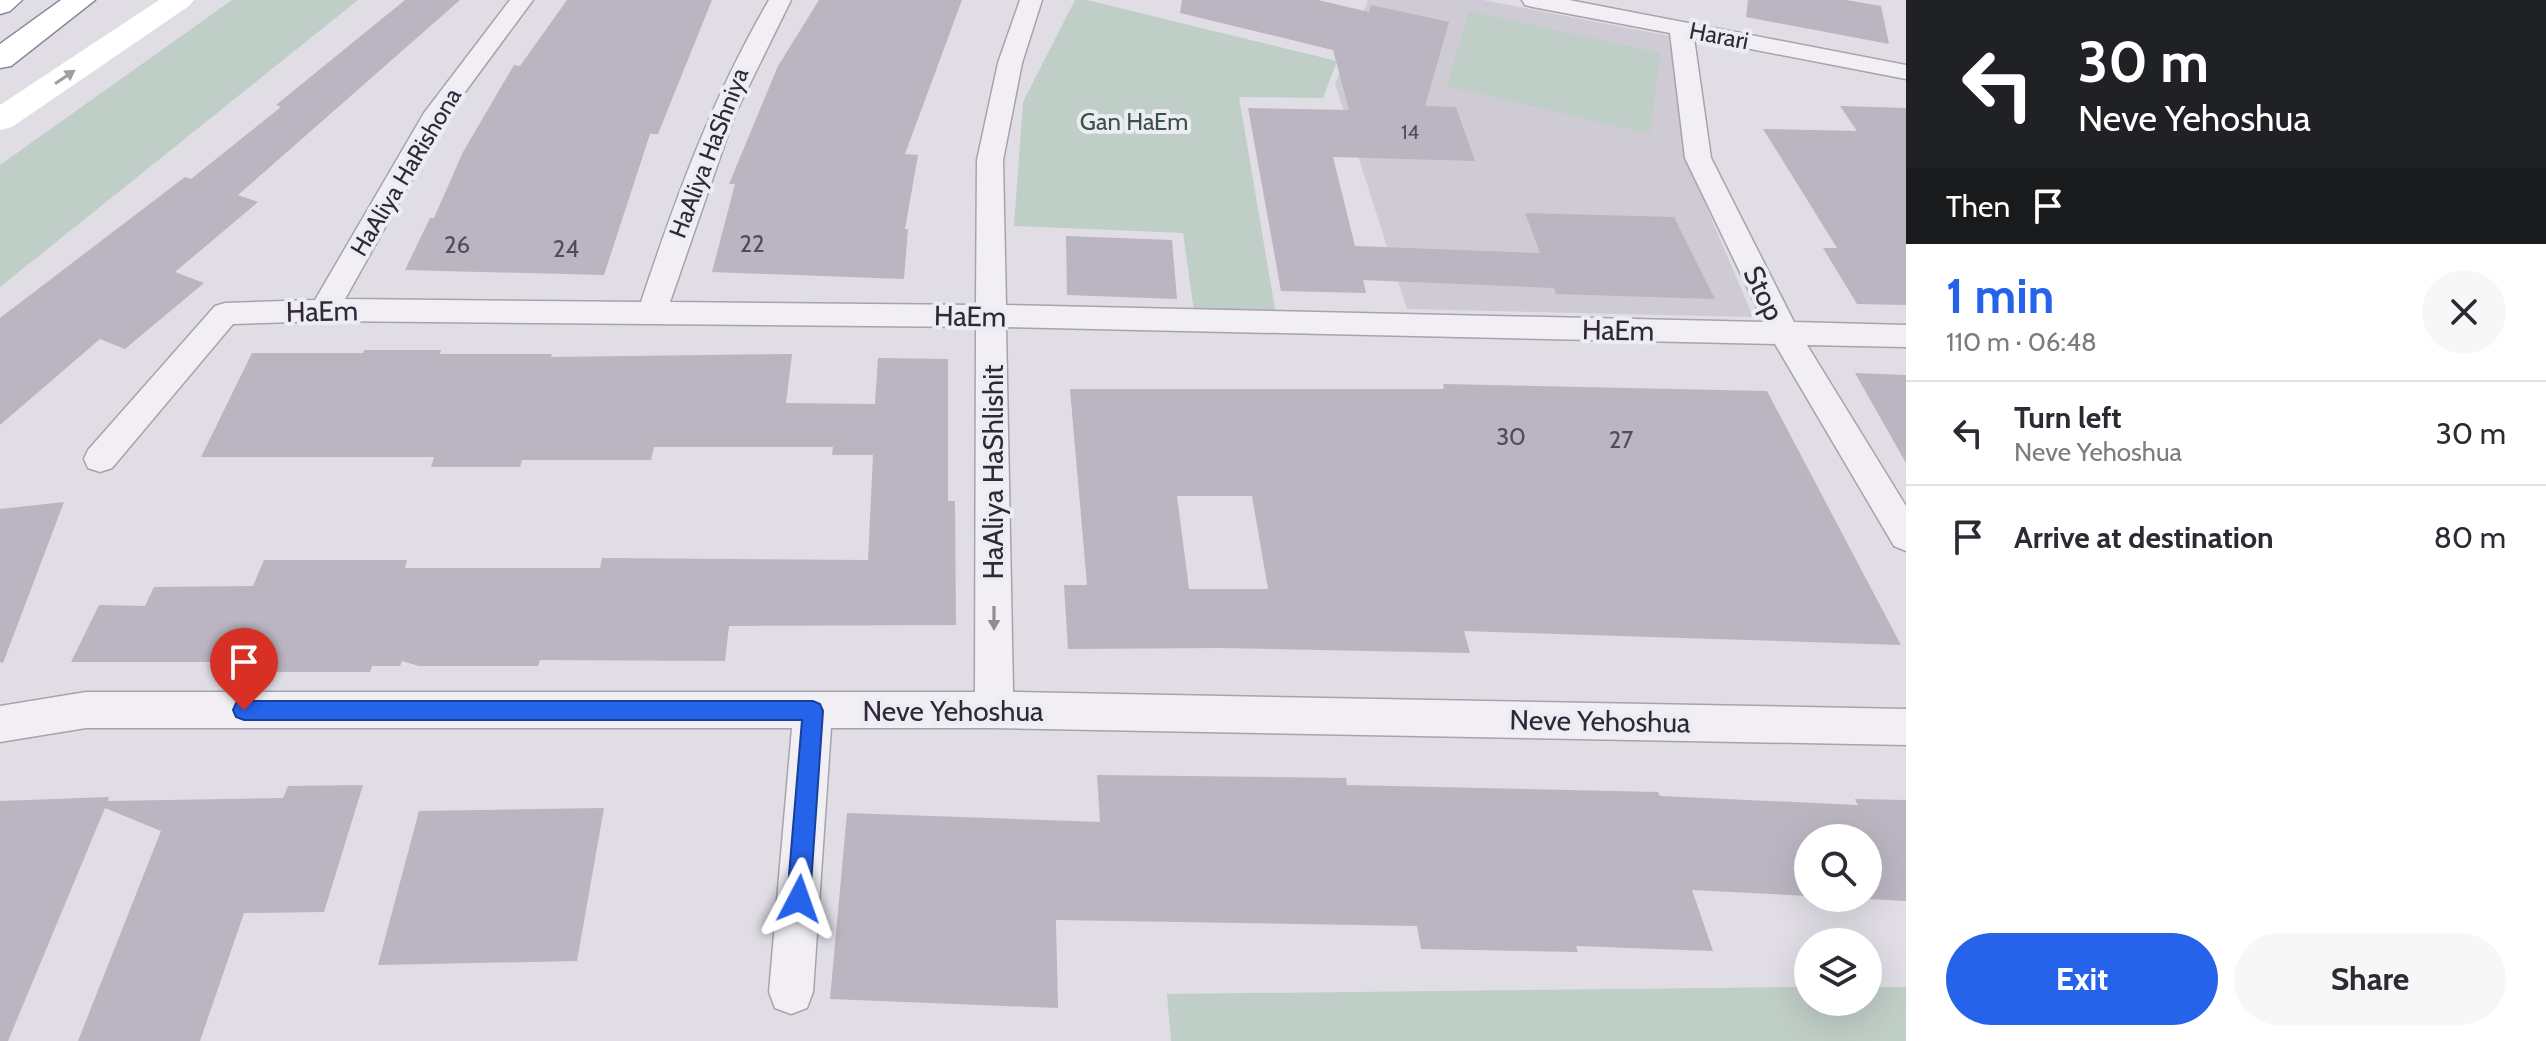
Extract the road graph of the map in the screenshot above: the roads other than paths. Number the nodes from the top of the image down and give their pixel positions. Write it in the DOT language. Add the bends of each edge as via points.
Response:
graph roads {
  1 [pos="7,0"];
  2 [pos="80,0"];
  3 [pos="179,0"];
  4 [pos="522,0"];
  5 [pos="780,0"];
  6 [pos="1031,0"];
  7 [pos="1533,0"];
  8 [pos="0,5"];
  9 [pos="1681,28"];
  10 [pos="0,59"];
  11 [pos="1906,72"];
  12 [pos="0,120"];
  13 [pos="324,310"];
  14 [pos="652,313"];
  15 [pos="992,316"];
  16 [pos="1784,333"];
  17 [pos="1906,336"];
  18 [pos="100,459"];
  19 [pos="1906,536"];
  20 [pos="994,710"];
  21 [pos="813,711"];
  22 [pos="0,724"];
  23 [pos="1906,727"];
  24 [pos="791,992"];
  1 -- 8 [label="main road"];
  2 -- 10 [label="main road"];
  12 -- 3 [label="main road, one-way"];
  4 -- 13 [label="street, HaAliya HaRishona" via="437,113"];
  5 -- 14 [label="street, HaAliya HaShniya" via="749,50 706,149"];
  6 -- 15 [label="street, HaAliya HaShlishit" via="1010,63 990,160"];
  7 -- 9 [label="street, Harari"];
  9 -- 11 [label="street, Harari"];
  9 -- 16 [label="street, Stop" via="1698,158"];
  13 -- 14 [label="street, HaEm"];
  13 -- 18 [label="street, HaEm" via="225,314"];
  14 -- 15 [label="street, HaEm"];
  15 -- 16 [label="street, HaEm"];
  15 -- 20 [label="street, HaAliya HaShlishit, one-way"];
  16 -- 17 [label="street, HaEm"];
  16 -- 19 [label="street, Stop"];
  20 -- 21 [label="street, Neve Yehoshua"];
  20 -- 23 [label="street, Neve Yehoshua"];
  21 -- 22 [label="street, Neve Yehoshua" via="86,710"];
  21 -- 24 [label="street"];
}
